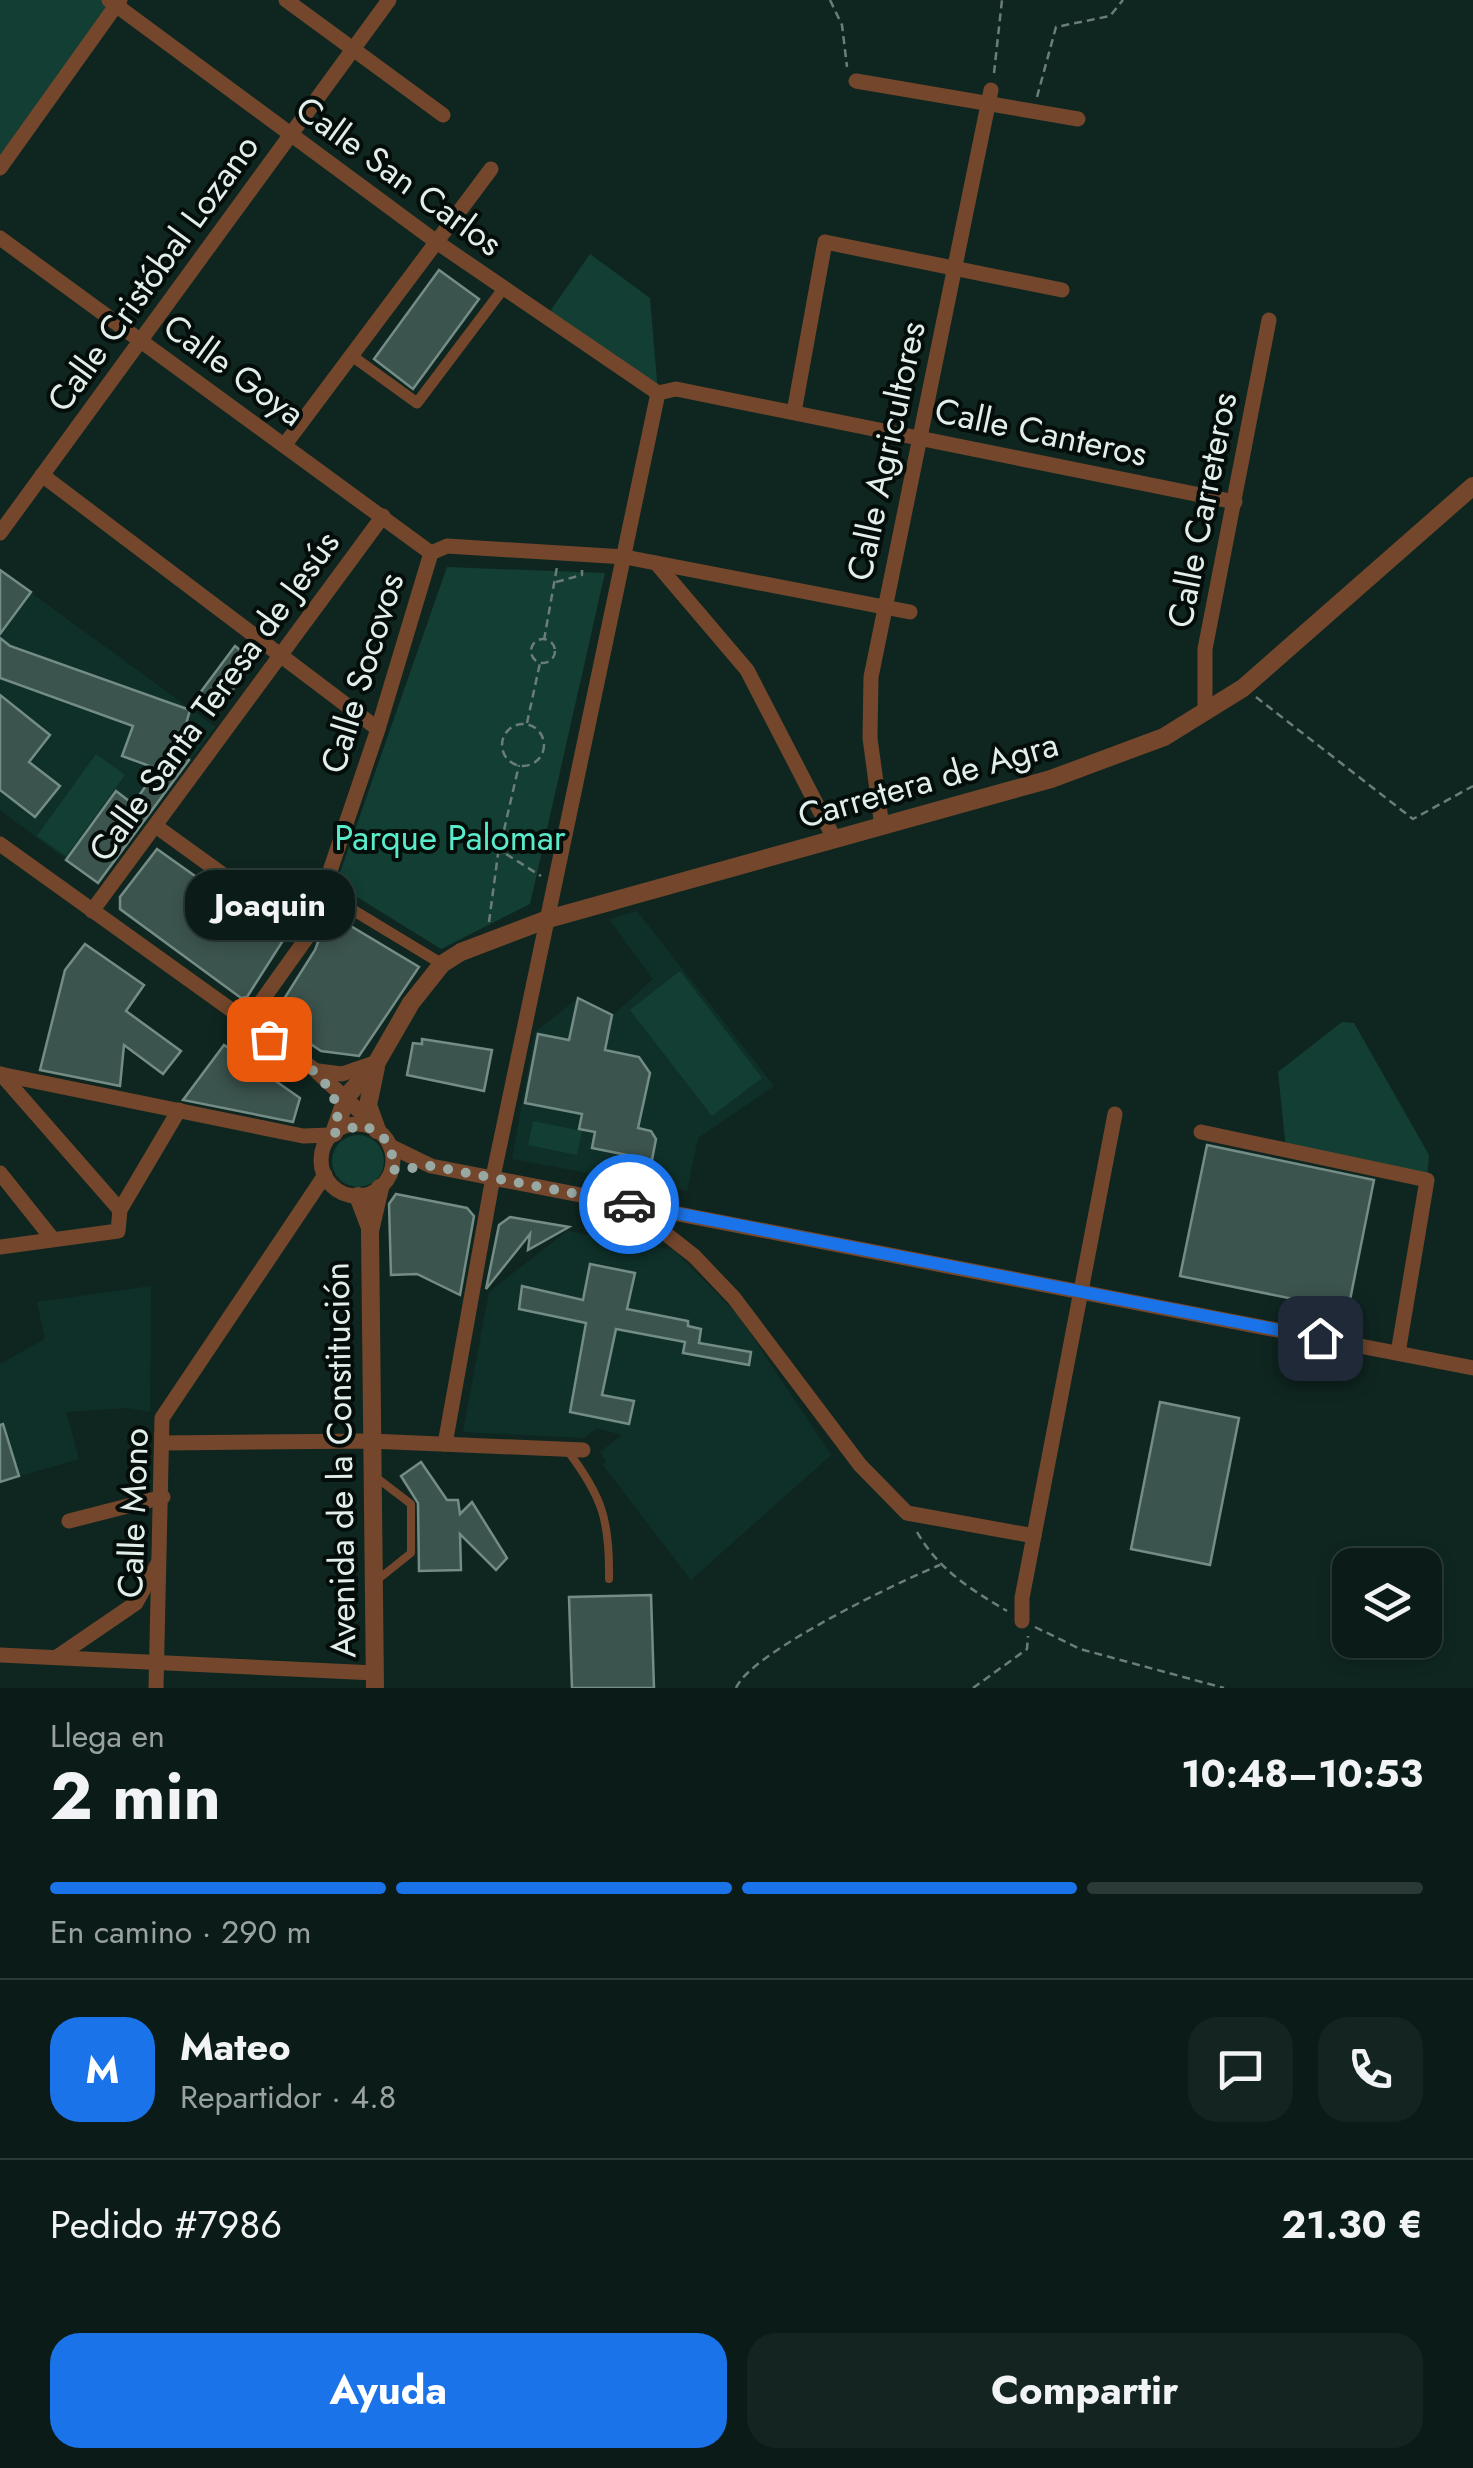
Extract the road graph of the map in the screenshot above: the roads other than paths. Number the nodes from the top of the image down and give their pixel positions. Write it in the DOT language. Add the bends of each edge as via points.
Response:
graph roads {
  1 [pos="286,0"];
  2 [pos="389,0"];
  3 [pos="115,2"];
  4 [pos="353,50"];
  5 [pos="856,81"];
  6 [pos="990,97"];
  7 [pos="443,115"];
  8 [pos="1078,119"];
  9 [pos="293,134"];
  10 [pos="0,168"];
  11 [pos="491,169"];
  12 [pos="0,238"];
  13 [pos="438,243"];
  14 [pos="954,268"];
  15 [pos="503,289"];
  16 [pos="1062,290"];
  17 [pos="1270,320"];
  18 [pos="141,340"];
  19 [pos="352,356"];
  20 [pos="658,393"];
  21 [pos="794,412"];
  22 [pos="920,437"];
  23 [pos="286,443"];
  24 [pos="42,475"];
  25 [pos="1473,486"];
  26 [pos="1234,502"];
  27 [pos="383,516"];
  28 [pos="0,533"];
  29 [pos="431,553"];
  30 [pos="625,557"];
  31 [pos="656,563"];
  32 [pos="884,607"];
  33 [pos="910,612"];
  34 [pos="282,657"];
  35 [pos="1204,713"];
  36 [pos="378,730"];
  37 [pos="157,827"];
  38 [pos="882,827"];
  39 [pos="835,840"];
  40 [pos="0,844"];
  41 [pos="323,892"];
  42 [pos="92,911"];
  43 [pos="548,920"];
  44 [pos="308,936"];
  45 [pos="442,964"];
  46 [pos="246,1023"];
  47 [pos="377,1062"];
  48 [pos="319,1073"];
  49 [pos="1,1074"];
  50 [pos="347,1096"];
  51 [pos="179,1110"];
  52 [pos="1115,1114"];
  53 [pos="374,1127"];
  54 [pos="334,1130"];
  55 [pos="1201,1132"];
  56 [pos="303,1136"];
  57 [pos="390,1146"];
  58 [pos="322,1154"];
  59 [pos="431,1166"];
  60 [pos="392,1170"];
  61 [pos="0,1172"];
  62 [pos="324,1175"];
  63 [pos="493,1177"];
  64 [pos="380,1188"];
  65 [pos="349,1194"];
  66 [pos="626,1203"];
  67 [pos="307,1204"];
  68 [pos="120,1210"];
  69 [pos="370,1230"];
  70 [pos="51,1237"];
  71 [pos="0,1247"];
  72 [pos="1080,1292"];
  73 [pos="1398,1354"];
  74 [pos="1473,1368"];
  75 [pos="370,1442"];
  76 [pos="162,1443"];
  77 [pos="445,1444"];
  78 [pos="575,1450"];
  79 [pos="371,1473"];
  80 [pos="163,1497"];
  81 [pos="69,1521"];
  82 [pos="1034,1536"];
  83 [pos="161,1558"];
  84 [pos="609,1578"];
  85 [pos="373,1584"];
  86 [pos="1022,1621"];
  87 [pos="0,1655"];
  88 [pos="58,1657"];
  89 [pos="157,1660"];
  90 [pos="375,1681"];
  91 [pos="156,1688"];
  1 -- 4 [label="street"];
  2 -- 4 [label="street, Calle Cristóbal Lozano"];
  3 -- 9 [label="street, Calle San Carlos"];
  3 -- 10 [label="street"];
  4 -- 7 [label="street"];
  4 -- 9 [label="street, Calle Cristóbal Lozano"];
  5 -- 6 [label="street"];
  6 -- 8 [label="street"];
  6 -- 14 [label="street, Calle Agricultores"];
  9 -- 13 [label="street, Calle San Carlos"];
  9 -- 18 [label="street, Calle Cristóbal Lozano"];
  11 -- 13 [label="street"];
  12 -- 18 [label="street, Calle Goya"];
  13 -- 15 [label="street, Calle San Carlos"];
  13 -- 19 [label="street"];
  14 -- 16 [label="street"];
  14 -- 21 [label="street" via="825,242"];
  14 -- 22 [label="street, Calle Agricultores"];
  15 -- 19 [label="street" via="416,403"];
  15 -- 20 [label="street, Calle San Carlos"];
  17 -- 26 [label="street, Calle Carreteros"];
  18 -- 23 [label="street, Calle Goya"];
  18 -- 24 [label="street, Calle Cristóbal Lozano"];
  19 -- 23 [label="street"];
  20 -- 21 [label="street, Calle Canteros" via="676,389"];
  20 -- 30 [label="street"];
  21 -- 22 [label="street, Calle Canteros"];
  22 -- 26 [label="street, Calle Canteros"];
  22 -- 32 [label="street, Calle Agricultores"];
  23 -- 27 [label="street, Calle Goya"];
  24 -- 28 [label="street, Calle Cristóbal Lozano"];
  24 -- 34 [label="street"];
  25 -- 35 [label="street, Carretera de Agra" via="1242,688"];
  26 -- 35 [label="street, Calle Carreteros" via="1205,649"];
  27 -- 29 [label="street, Calle Goya"];
  27 -- 34 [label="street, Calle Santa Teresa de Jesús"];
  29 -- 30 [label="street" via="447,546"];
  29 -- 36 [label="street, Calle Socovos"];
  30 -- 31 [label="street"];
  30 -- 43 [label="street"];
  31 -- 32 [label="street"];
  31 -- 39 [label="street" via="746,670"];
  32 -- 33 [label="street"];
  32 -- 38 [label="street, Calle Agricultores" via="870,722"];
  34 -- 36 [label="street"];
  34 -- 37 [label="street, Calle Santa Teresa de Jesús"];
  35 -- 38 [label="street, Carretera de Agra" via="1099,765"];
  36 -- 41 [label="street, Calle Socovos"];
  37 -- 42 [label="street, Calle Santa Teresa de Jesús"];
  37 -- 44 [label="street"];
  38 -- 39 [label="street, Carretera de Agra"];
  39 -- 43 [label="street, Carretera de Agra"];
  40 -- 42 [label="street"];
  41 -- 44 [label="street, Calle Socovos"];
  41 -- 45 [label="street"];
  42 -- 46 [label="street"];
  43 -- 45 [label="street, Carretera de Agra" via="490,938"];
  43 -- 63 [label="street"];
  44 -- 46 [label="street, Calle Socovos"];
  45 -- 47 [label="street, Carretera de Agra"];
  46 -- 48 [label="street"];
  47 -- 48 [label="street" via="342,1074"];
  47 -- 50 [label="street, Carretera de Agra"];
  47 -- 53 [label="street, Carretera de Agra" via="369,1097"];
  48 -- 50 [label="street"];
  48 -- 54 [label="street"];
  49 -- 51 [label="street"];
  49 -- 68 [label="street"];
  50 -- 53 [label="street"];
  50 -- 54 [label="street, Carretera de Agra"];
  51 -- 56 [label="street"];
  51 -- 68 [label="street"];
  52 -- 72 [label="street"];
  53 -- 54 [label="street"];
  53 -- 57 [label="street"];
  54 -- 56 [label="street"];
  54 -- 58 [label="street"];
  55 -- 73 [label="street" via="1427,1180"];
  56 -- 58 [label="street"];
  57 -- 59 [label="street"];
  57 -- 60 [label="street"];
  58 -- 62 [label="street"];
  59 -- 60 [label="street"];
  59 -- 63 [label="street"];
  60 -- 64 [label="street"];
  61 -- 70 [label="street"];
  62 -- 65 [label="street"];
  62 -- 67 [label="street, Calle Mono"];
  63 -- 66 [label="street"];
  63 -- 77 [label="street"];
  64 -- 65 [label="street"];
  64 -- 69 [label="street, Avenida de la Constitución"];
  65 -- 67 [label="street"];
  65 -- 69 [label="street, Avenida de la Constitución"];
  66 -- 72 [label="street"];
  66 -- 82 [label="street" via="694,1256 734,1298 860,1465 907,1513"];
  67 -- 76 [label="street, Calle Mono" via="162,1418"];
  68 -- 70 [label="street" via="118,1231"];
  69 -- 75 [label="street, Avenida de la Constitución"];
  70 -- 71 [label="street"];
  72 -- 73 [label="street"];
  72 -- 82 [label="street"];
  73 -- 74 [label="street"];
  75 -- 76 [label="street"];
  75 -- 77 [label="street"];
  75 -- 79 [label="street, Avenida de la Constitución"];
  76 -- 80 [label="street, Calle Mono"];
  77 -- 78 [label="street"];
  78 -- 84 [label="lane" via="603,1504"];
  79 -- 85 [label="street, Avenida de la Constitución"];
  79 -- 85 [label="lane" via="411,1504 411,1553"];
  80 -- 81 [label="street"];
  80 -- 83 [label="street, Calle Mono"];
  82 -- 86 [label="street"];
  83 -- 88 [label="street" via="136,1603"];
  83 -- 89 [label="street, Calle Mono"];
  85 -- 90 [label="street, Avenida de la Constitución"];
  87 -- 88 [label="street"];
  88 -- 89 [label="street"];
  89 -- 90 [label="street"];
  89 -- 91 [label="street, Calle Mono"];
}
